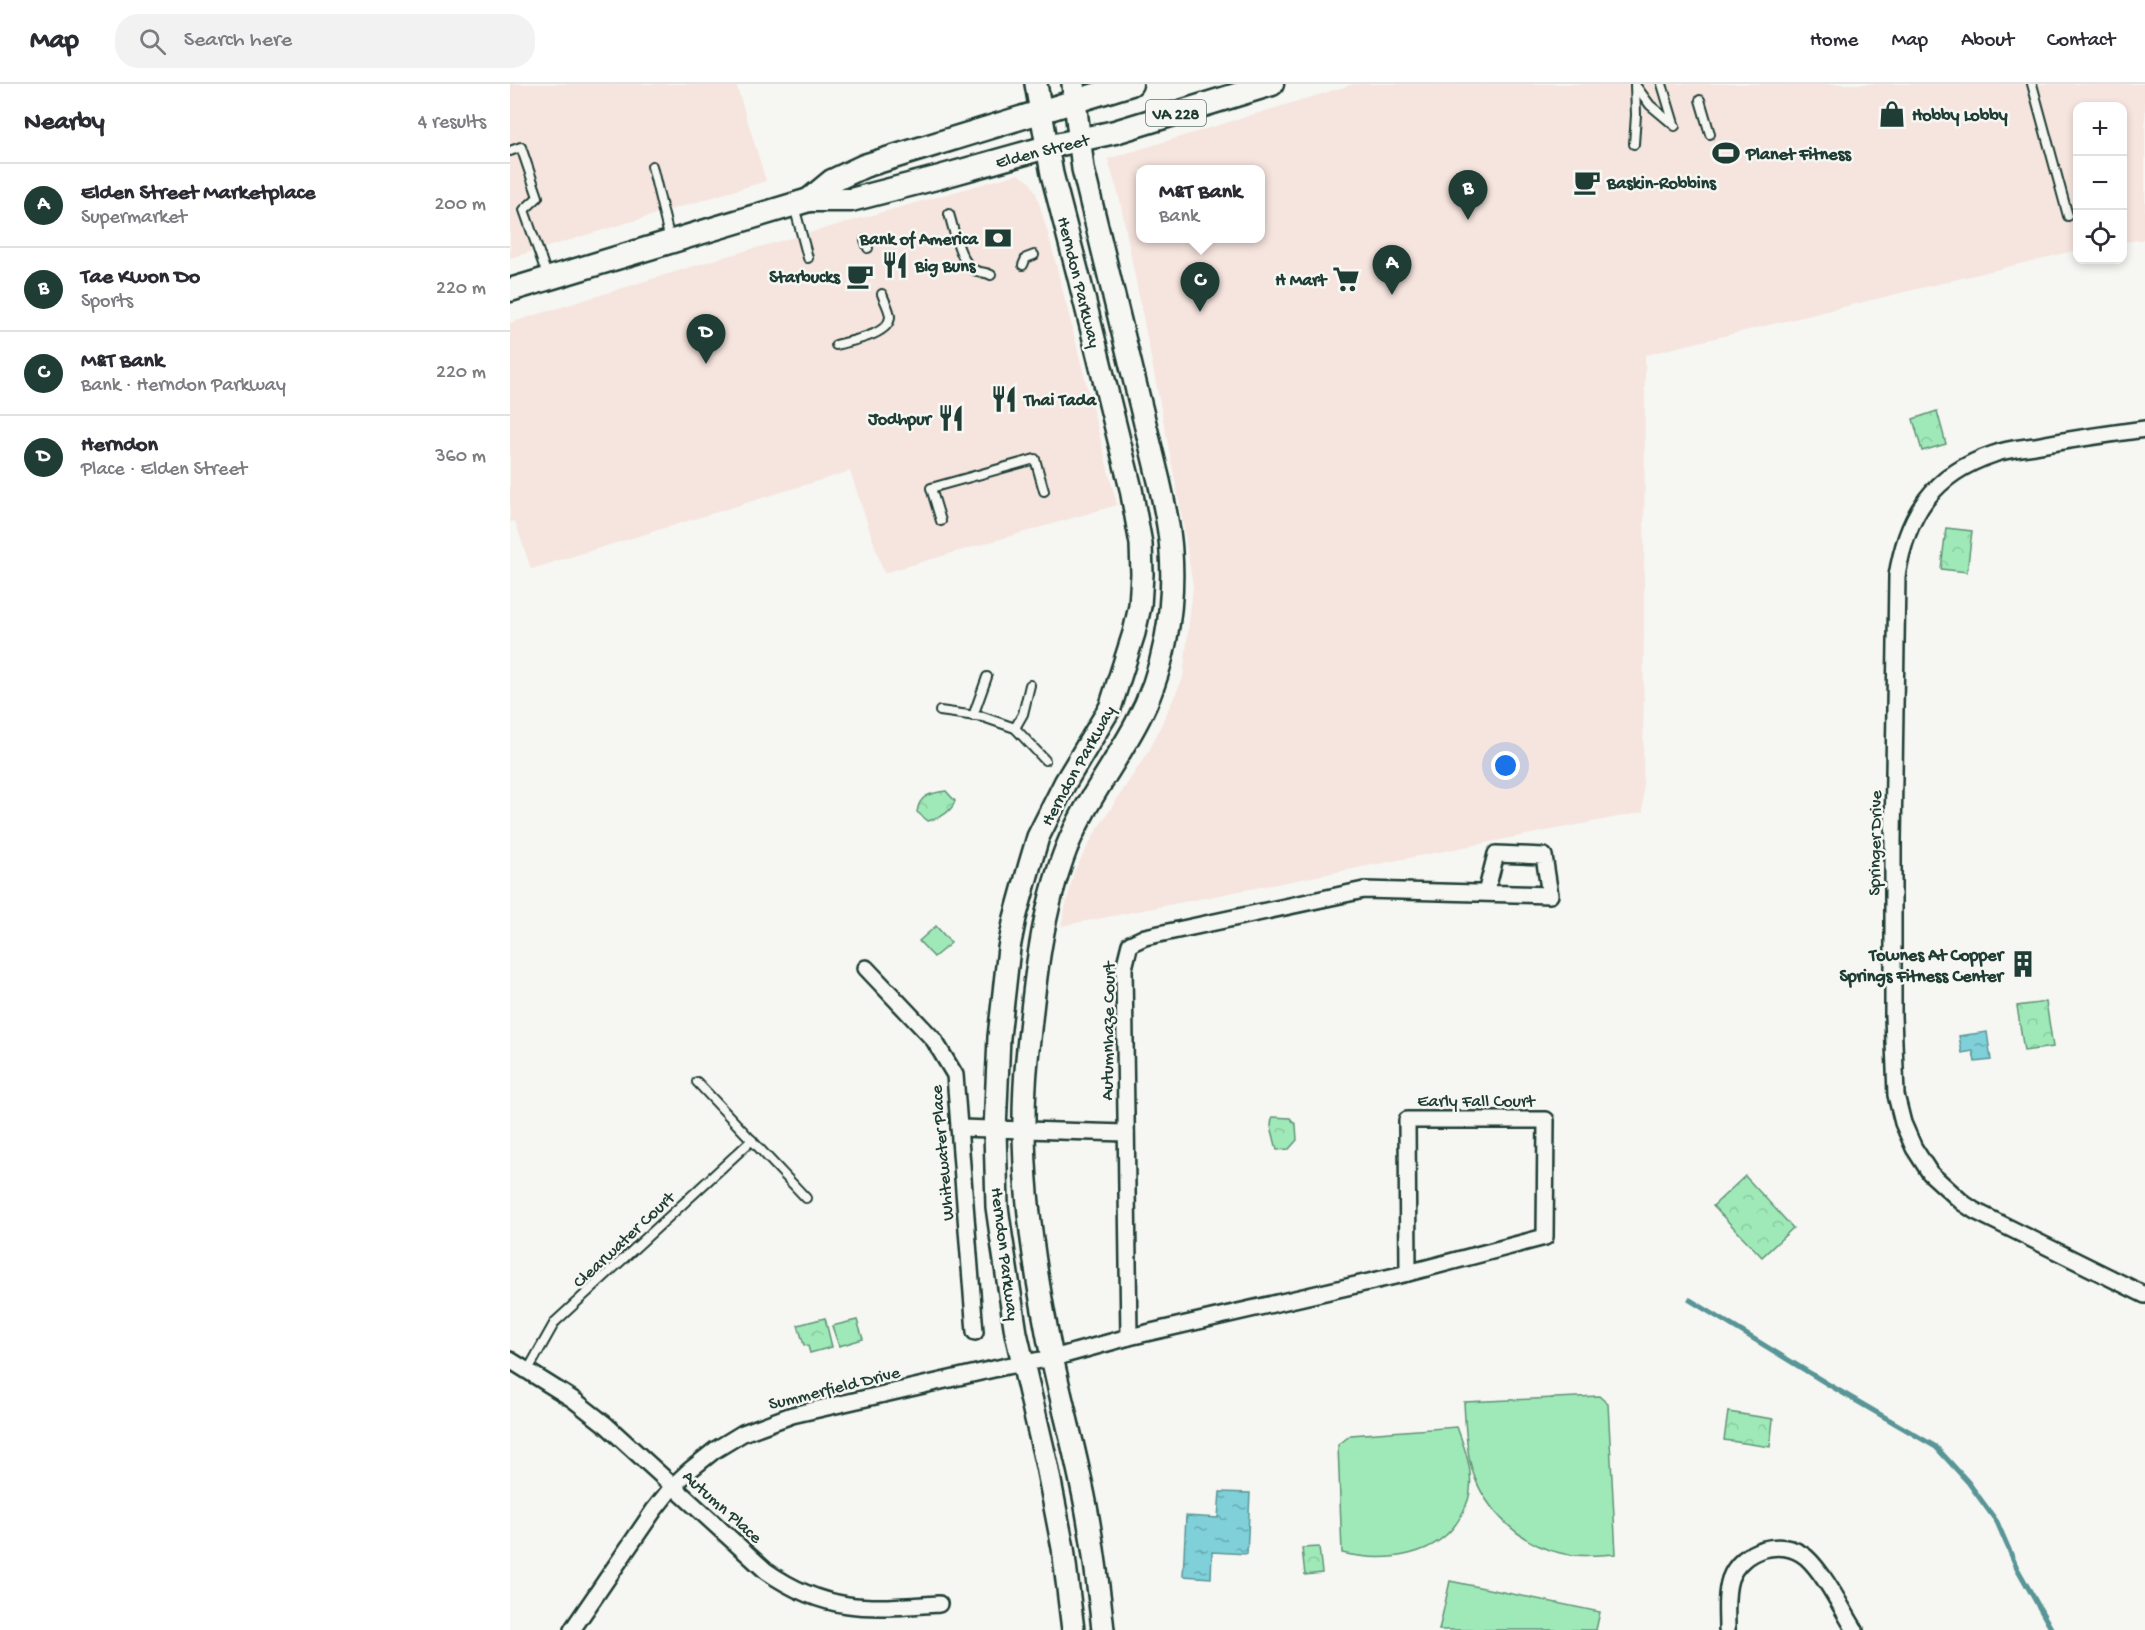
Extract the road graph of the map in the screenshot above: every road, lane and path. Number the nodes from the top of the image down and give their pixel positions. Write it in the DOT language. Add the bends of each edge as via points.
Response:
graph roads {
  1 [pos="1036,84"];
  2 [pos="1131,84"];
  3 [pos="1272,84"];
  4 [pos="1635,84"];
  5 [pos="1662,84"];
  6 [pos="2032,84"];
  7 [pos="1074,92"];
  8 [pos="1700,100"];
  9 [pos="1041,110"];
  10 [pos="1710,134"];
  11 [pos="1079,140"];
  12 [pos="1634,144"];
  13 [pos="1047,147"];
  14 [pos="510,151"];
  15 [pos="652,166"];
  16 [pos="801,202"];
  17 [pos="949,214"];
  18 [pos="2068,216"];
  19 [pos="670,242"];
  20 [pos="1034,255"];
  21 [pos="808,258"];
  22 [pos="1023,260"];
  23 [pos="988,270"];
  24 [pos="548,279"];
  25 [pos="510,290"];
  26 [pos="882,294"];
  27 [pos="836,345"];
  28 [pos="2145,429"];
  29 [pos="1044,491"];
  30 [pos="941,521"];
  31 [pos="987,677"];
  32 [pos="1030,685"];
  33 [pos="940,711"];
  34 [pos="973,716"];
  35 [pos="1015,728"];
  36 [pos="1045,760"];
  37 [pos="1485,893"];
  38 [pos="866,968"];
  39 [pos="697,1082"];
  40 [pos="959,1128"];
  41 [pos="995,1130"];
  42 [pos="1024,1130"];
  43 [pos="1126,1133"];
  44 [pos="752,1140"];
  45 [pos="806,1198"];
  46 [pos="1408,1273"];
  47 [pos="2145,1295"];
  48 [pos="975,1332"];
  49 [pos="1129,1338"];
  50 [pos="1053,1358"];
  51 [pos="510,1360"];
  52 [pos="1023,1364"];
  53 [pos="528,1370"];
  54 [pos="673,1486"];
  55 [pos="939,1604"];
  56 [pos="572,1630"];
  57 [pos="1073,1630"];
  58 [pos="1103,1630"];
  59 [pos="1727,1630"];
  60 [pos="1856,1630"];
  1 -- 9 [label="main road, Herndon Parkway"];
  2 -- 7 [label="main road, Elden Street / VA 228"];
  3 -- 11 [label="main road, Elden Street / VA 228"];
  4 -- 5 [label="lane" via="1650,105 1675,126"];
  4 -- 12 [label="lane"];
  6 -- 18 [label="lane"];
  7 -- 9 [label="main road, Elden Street / VA 228"];
  7 -- 11 [label="main road, Herndon Parkway"];
  8 -- 10 [label="lane"];
  9 -- 13 [label="main road, Herndon Parkway"];
  9 -- 16 [label="main road, Elden Street" via="864,166"];
  11 -- 13 [label="main road, Elden Street"];
  11 -- 42 [label="main road, Herndon Parkway" via="1085,179 1168,521 1172,580 1165,642 1150,695 1078,823 1049,905 1032,1006"];
  13 -- 16 [label="main road, Elden Street" via="851,200"];
  13 -- 41 [label="main road, Herndon Parkway" via="1131,489 1142,574 1134,633 1110,708 1038,837 1021,894 1002,996"];
  14 -- 24 [label="lane" via="520,147 538,197 524,210"];
  15 -- 19 [label="lane"];
  16 -- 19 [label="main road, Elden Street"];
  16 -- 21 [label="lane"];
  17 -- 23 [label="lane" via="962,256 977,271"];
  19 -- 24 [label="main road, Elden Street"];
  20 -- 22 [label="lane"];
  24 -- 25 [label="main road, Elden Street"];
  26 -- 27 [label="lane" via="890,317 887,326 880,332"];
  28 -- 47 [label="street, Springer Drive" via="1997,453 1963,467 1942,482 1917,512 1905,536 1897,576 1893,1016 1896,1095 1903,1123 1922,1161 1940,1184 1976,1211"];
  29 -- 30 [label="lane" via="1035,459 931,488"];
  31 -- 34 [label="lane"];
  32 -- 35 [label="lane"];
  33 -- 34 [label="lane"];
  34 -- 35 [label="lane"];
  35 -- 36 [label="lane"];
  37 -- 37 [label="street, Autumnhaze Court" via="1550,895 1544,856 1496,854"];
  37 -- 43 [label="street, Autumnhaze Court" via="1364,890 1145,937 1130,944 1124,968"];
  38 -- 40 [label="street, Whitewater Place" via="934,1040 955,1075"];
  39 -- 44 [label="lane"];
  40 -- 41 [label="street"];
  40 -- 48 [label="street, Whitewater Place"];
  41 -- 42 [label="street"];
  41 -- 52 [label="main road, Herndon Parkway" via="1006,1277"];
  42 -- 43 [label="street"];
  42 -- 50 [label="main road, Herndon Parkway" via="1035,1264"];
  43 -- 49 [label="street, Autumnhaze Court"];
  44 -- 45 [label="lane"];
  44 -- 53 [label="lane, Clearwater Court" via="555,1322"];
  46 -- 46 [label="street, Early Fall Court" via="1545,1236 1546,1120 1407,1120"];
  46 -- 49 [label="street, Early Fall Court"];
  49 -- 50 [label="street, Early Fall Court"];
  50 -- 52 [label="street, Summerfield Drive"];
  50 -- 58 [label="main road, Herndon Parkway" via="1087,1513"];
  51 -- 53 [label="street, Autumn Place"];
  52 -- 54 [label="street, Summerfield Drive" via="772,1421 715,1450"];
  52 -- 57 [label="main road, Herndon Parkway" via="1053,1494"];
  53 -- 54 [label="street, Autumn Place" via="606,1425"];
  54 -- 55 [label="street, Autumn Place" via="766,1571 812,1597 854,1607"];
  54 -- 56 [label="street, Summerfield Drive"];
  59 -- 60 [label="street" via="1731,1577 1753,1553 1781,1546 1795,1549 1808,1559"];
}
